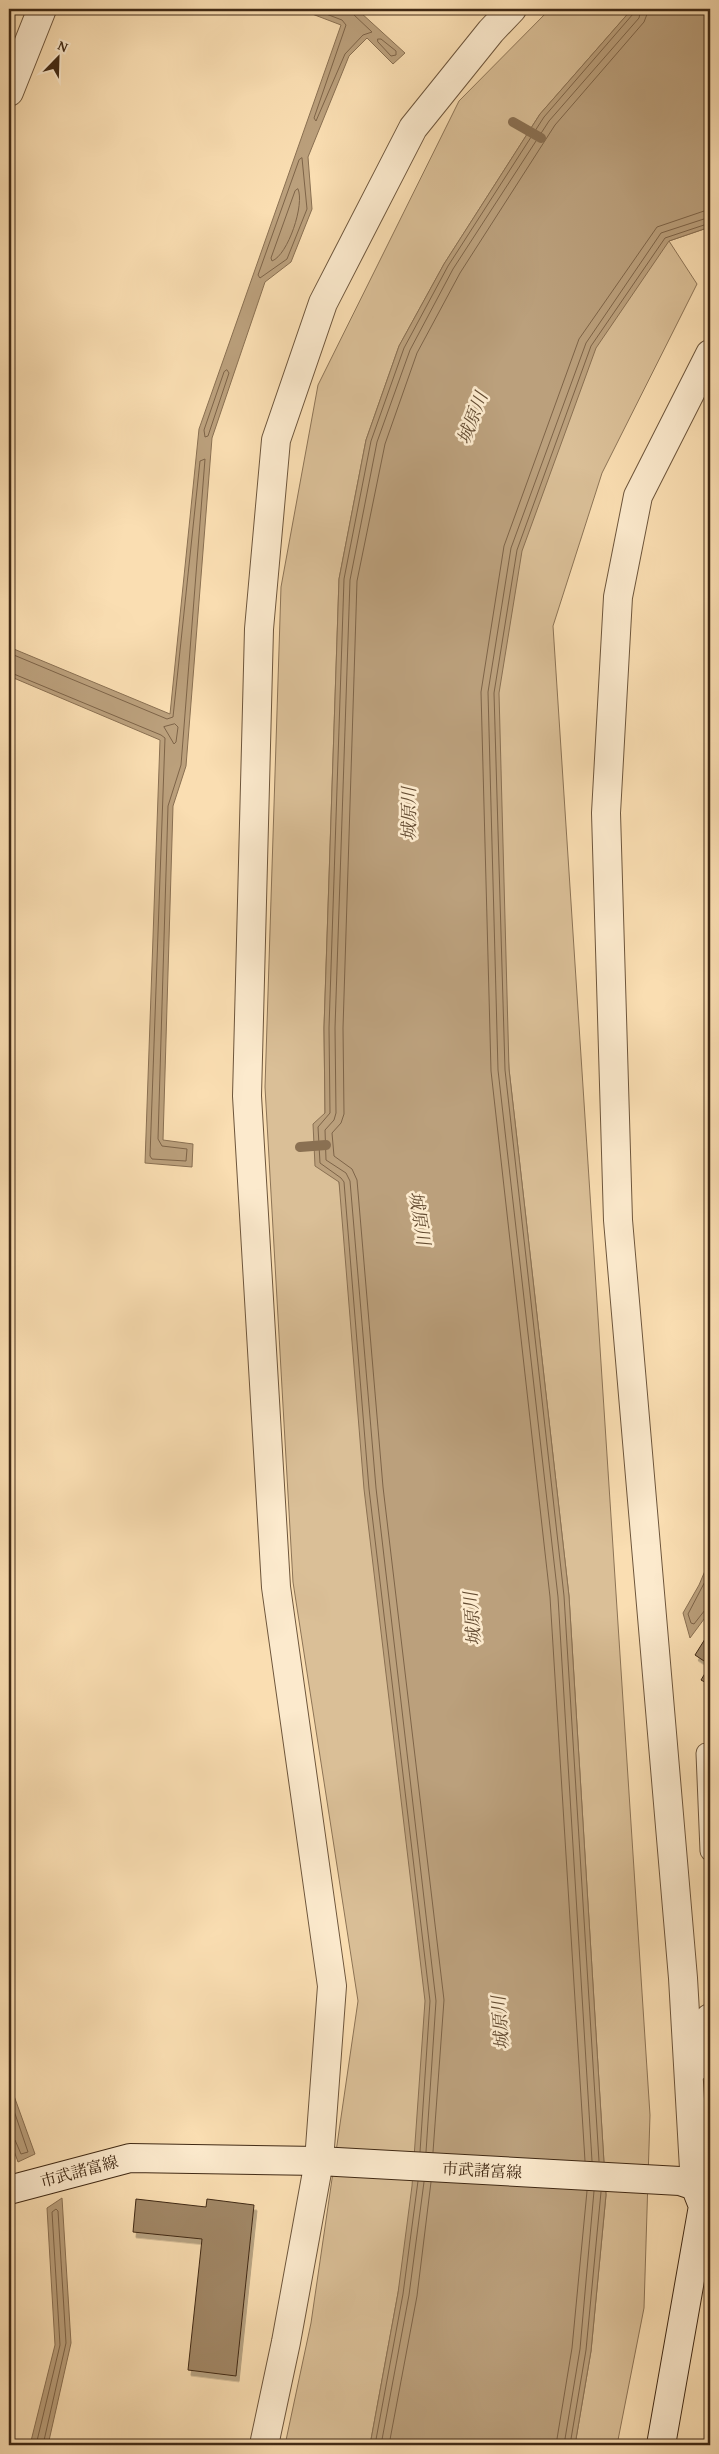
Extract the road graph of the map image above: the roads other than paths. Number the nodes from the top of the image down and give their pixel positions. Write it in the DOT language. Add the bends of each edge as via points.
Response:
graph roads {
  1 [pos="42,9"];
  2 [pos="512,9"];
  3 [pos="9,92"];
  4 [pos="710,354"];
  5 [pos="706,1754"];
  6 [pos="710,1851"];
  7 [pos="710,2018"];
  8 [pos="689,2084"];
  9 [pos="319,2161"];
  10 [pos="688,2184"];
  11 [pos="9,2190"];
  12 [pos="264,2445"];
  13 [pos="661,2445"];
  1 -- 3 [label="street"];
  2 -- 9 [label="street" via="413,128 323,303 276,440 259,629 247,1096 276,1586 332,1986"];
  4 -- 8 [label="street" via="638,496 618,597 606,814 618,1220 683,1978"];
  5 -- 6 [label="lane"];
  7 -- 8 [label="street"];
  8 -- 10 [label="street"];
  9 -- 10 [label="street, 市武諸富線"];
  9 -- 11 [label="street, 市武諸富線" via="130,2158"];
  9 -- 12 [label="street"];
  10 -- 13 [label="street" via="703,2206"];
}
